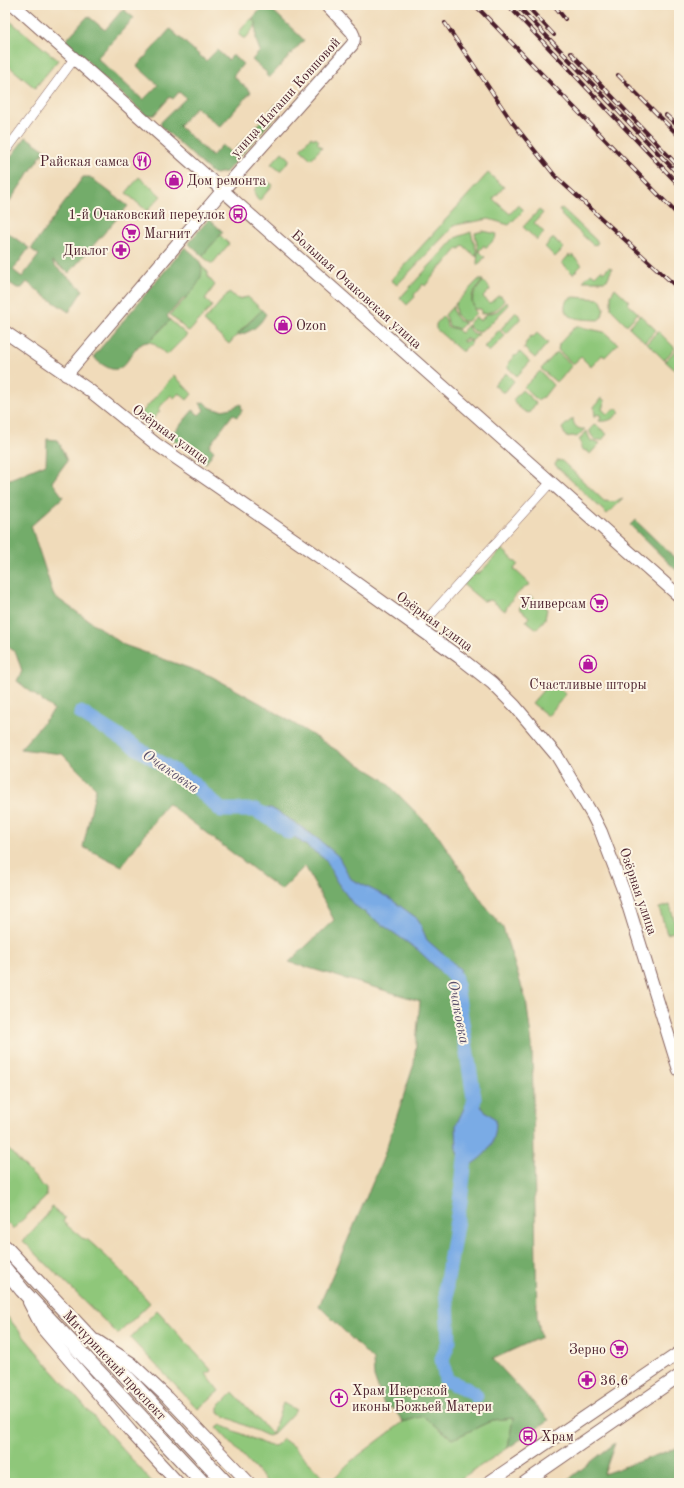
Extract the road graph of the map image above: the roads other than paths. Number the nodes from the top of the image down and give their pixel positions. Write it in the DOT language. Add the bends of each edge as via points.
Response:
graph roads {
  1 [pos="327,5"];
  2 [pos="21,7"];
  3 [pos="74,59"];
  4 [pos="5,152"];
  5 [pos="222,190"];
  6 [pos="5,332"];
  7 [pos="66,375"];
  8 [pos="551,482"];
  9 [pos="679,596"];
  10 [pos="419,628"];
  11 [pos="679,1070"];
  12 [pos="5,1247"];
  13 [pos="5,1269"];
  14 [pos="22,1290"];
  15 [pos="86,1334"];
  16 [pos="679,1354"];
  17 [pos="679,1376"];
  18 [pos="178,1483"];
  19 [pos="203,1483"];
  20 [pos="226,1483"];
  21 [pos="249,1483"];
  22 [pos="488,1483"];
  23 [pos="524,1483"];
  1 -- 5 [label="street, улица Наташи Ковшовой" via="352,32 352,45"];
  2 -- 3 [label="street, Большая Очаковская улица"];
  3 -- 4 [label="street"];
  3 -- 5 [label="street, Большая Очаковская улица"];
  5 -- 7 [label="street"];
  5 -- 8 [label="street, Большая Очаковская улица"];
  6 -- 7 [label="street, Озёрная улица"];
  7 -- 10 [label="street, Озёрная улица" via="89,390 156,444"];
  8 -- 9 [label="street, Большая Очаковская улица"];
  8 -- 10 [label="street"];
  10 -- 11 [label="street, Озёрная улица" via="480,672 515,706 556,756 593,816 609,849 624,892"];
  12 -- 15 [label="main road, Мичуринский проспект"];
  13 -- 14 [label="main road, Мичуринский проспект"];
  14 -- 18 [label="street" via="43,1329"];
  14 -- 19 [label="main road, Мичуринский проспект"];
  15 -- 20 [label="main road, Мичуринский проспект"];
  15 -- 21 [label="street" via="131,1363"];
  16 -- 22 [label="street"];
  17 -- 23 [label="street"];
}
